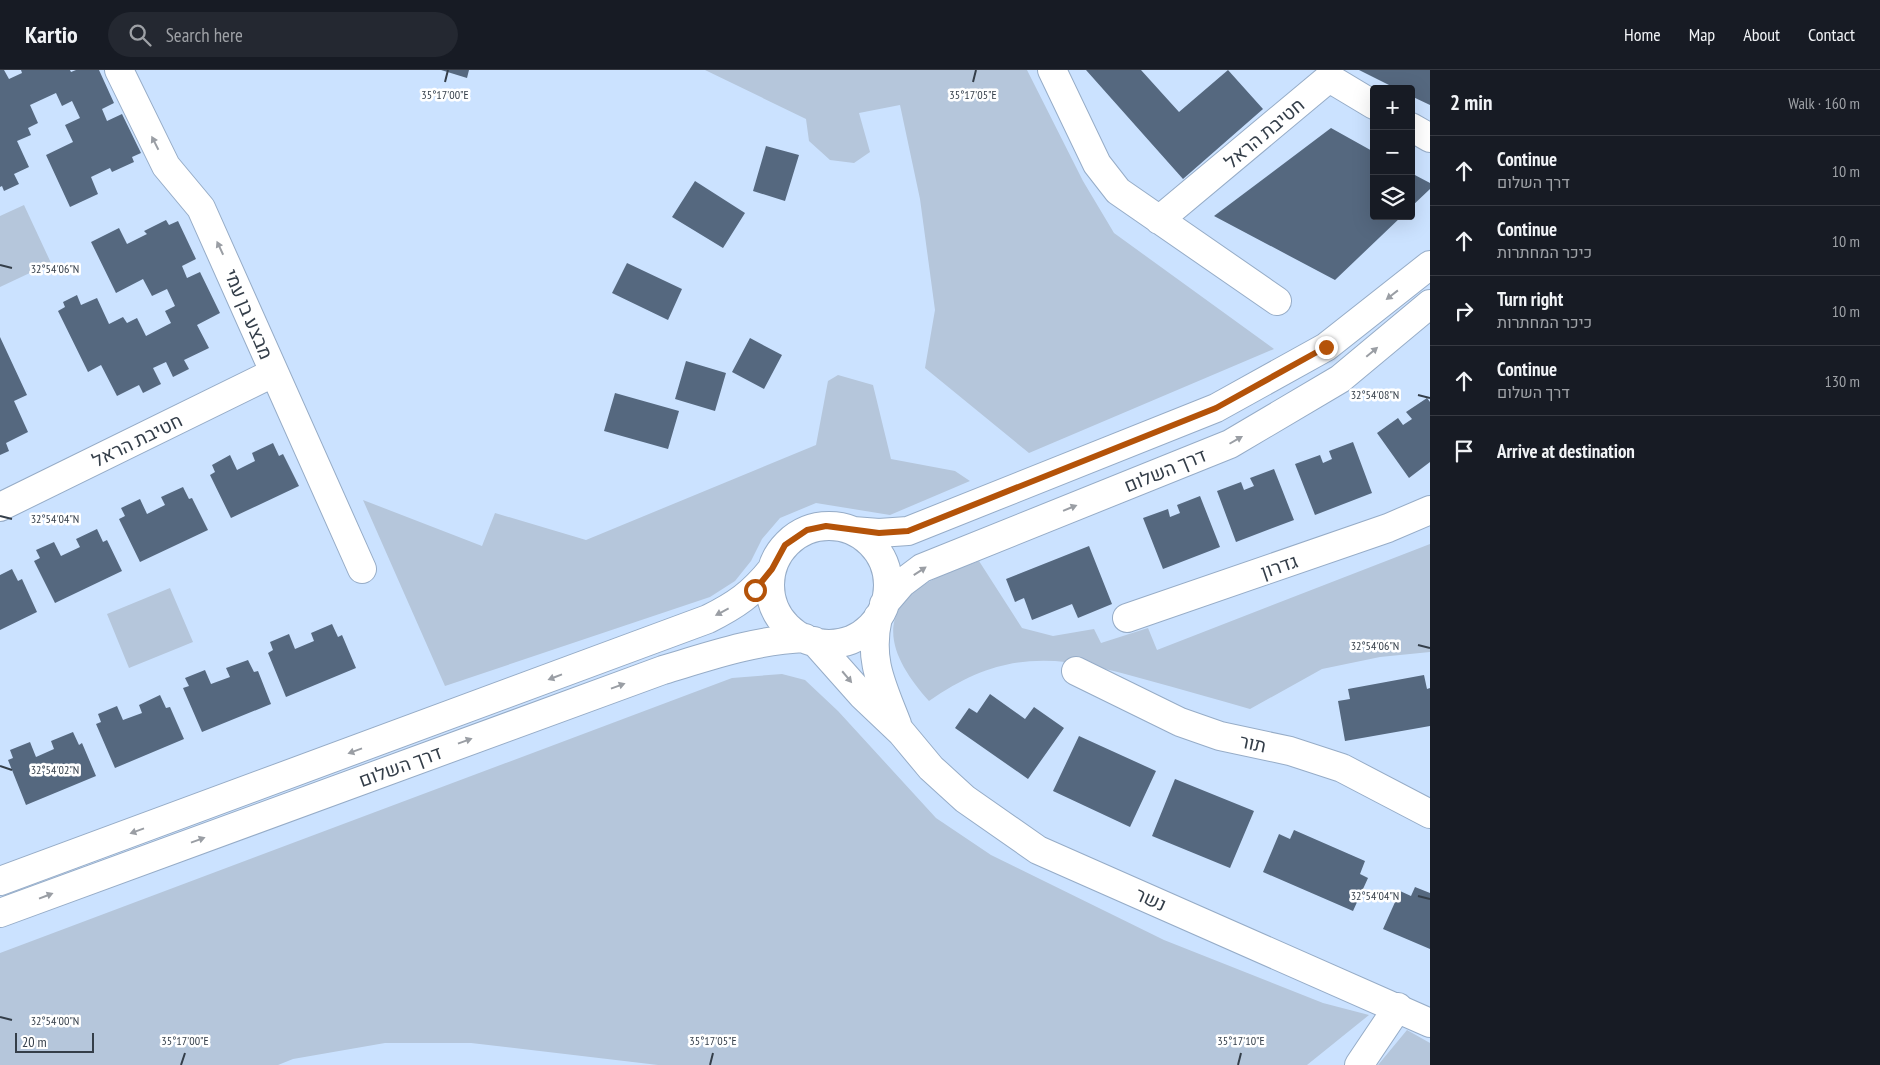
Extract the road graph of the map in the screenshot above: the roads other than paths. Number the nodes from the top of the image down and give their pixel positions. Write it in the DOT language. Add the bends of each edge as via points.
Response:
graph roads {
  1 [pos="119,70"];
  2 [pos="1052,70"];
  3 [pos="1370,103"];
  4 [pos="1415,129"];
  5 [pos="1430,138"];
  6 [pos="1159,220"];
  7 [pos="1430,265"];
  8 [pos="1277,301"];
  9 [pos="1430,304"];
  10 [pos="274,373"];
  11 [pos="0,507"];
  12 [pos="1430,510"];
  13 [pos="853,531"];
  14 [pos="362,569"];
  15 [pos="772,569"];
  16 [pos="881,610"];
  17 [pos="1127,618"];
  18 [pos="809,640"];
  19 [pos="1076,671"];
  20 [pos="901,732"];
  21 [pos="1430,814"];
  22 [pos="0,881"];
  23 [pos="0,914"];
  24 [pos="1398,1007"];
  25 [pos="1430,1022"];
  26 [pos="1359,1065"];
  10 -- 1 [label="street, מבצע בן עמי, one-way" via="201,208 166,166"];
  2 -- 6 [label="street" via="1097,164 1118,191"];
  3 -- 6 [label="street, חטיבת הראל" via="1329,78"];
  4 -- 5 [label="street"];
  6 -- 8 [label="street"];
  7 -- 13 [label="street, דרך השלום, one-way" via="1326,347 1216,408 908,531"];
  16 -- 9 [label="street, דרך השלום, one-way" via="902,583 922,568 1230,444 1340,379"];
  10 -- 11 [label="street, חטיבת הראל"];
  10 -- 14 [label="street, מבצע בן עמי"];
  12 -- 17 [label="street, גדרון" via="1388,528"];
  13 -- 15 [label="street" via="835,526 807,530 785,545"];
  13 -- 16 [label="street" via="869,541 884,563 888,581"];
  15 -- 18 [label="street" via="771,597 778,614 789,628"];
  15 -- 22 [label="street, דרך השלום, one-way" via="740,603 708,619"];
  16 -- 18 [label="street" via="866,631 850,640 832,643"];
  16 -- 20 [label="street, נשר" via="873,638 876,671"];
  18 -- 20 [label="street, נשר, one-way"];
  23 -- 18 [label="street, דרך השלום, one-way" via="663,670 752,644 778,639"];
  19 -- 21 [label="street, תור" via="1180,722 1220,736 1290,751 1342,768"];
  20 -- 24 [label="street, נשר" via="931,768 965,799 1038,850"];
  24 -- 25 [label="street, נשר"];
  24 -- 26 [label="street"];
}
